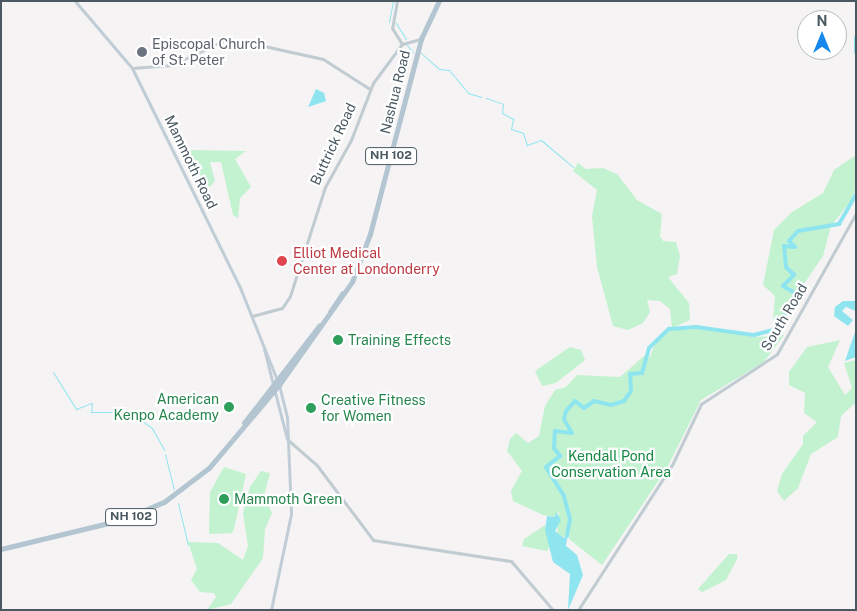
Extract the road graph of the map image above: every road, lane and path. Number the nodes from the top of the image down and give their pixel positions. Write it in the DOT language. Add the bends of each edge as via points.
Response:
graph roads {
  1 [pos="75,1"];
  2 [pos="397,1"];
  3 [pos="438,1"];
  4 [pos="421,39"];
  5 [pos="402,44"];
  6 [pos="132,68"];
  7 [pos="370,89"];
  8 [pos="856,213"];
  9 [pos="252,316"];
  10 [pos="277,384"];
  11 [pos="287,440"];
  12 [pos="1,549"];
  13 [pos="582,604"];
  14 [pos="271,610"];
  15 [pos="553,610"];
  16 [pos="579,610"];
  17 [pos="584,610"];
  1 -- 6 [label="main road, Mammoth Road"];
  2 -- 5 [label="street" via="392,28"];
  3 -- 4 [label="main road, Nashua Road / NH 102"];
  4 -- 5 [label="street"];
  4 -- 10 [label="main road, Nashua Road / NH 102" via="374,221 354,277 340,302"];
  5 -- 7 [label="street, Buttrick Road"];
  6 -- 7 [label="street" via="172,66 223,41 237,40 323,59"];
  6 -- 9 [label="main road, Mammoth Road"];
  7 -- 9 [label="street, Buttrick Road" via="351,140 324,187 290,296 282,308"];
  8 -- 13 [label="street, South Road" via="777,354 702,404 673,463"];
  9 -- 10 [label="main road, Mammoth Road"];
  10 -- 11 [label="main road, Mammoth Road"];
  10 -- 12 [label="main road, Nashua Road / NH 102" via="236,437 195,480 154,507"];
  11 -- 14 [label="main road, Mammoth Road" via="291,514"];
  11 -- 15 [label="street" via="316,464 373,540 511,561"];
  13 -- 16 [label="street, South Road"];
  13 -- 17 [label="street"];
}
